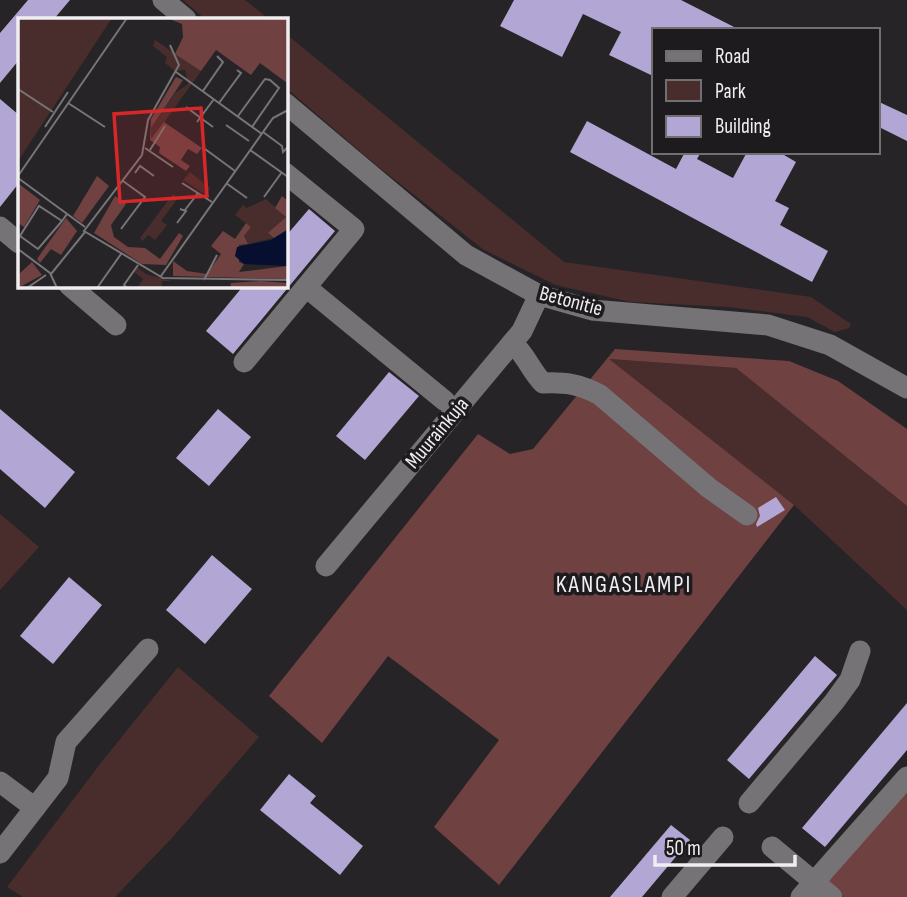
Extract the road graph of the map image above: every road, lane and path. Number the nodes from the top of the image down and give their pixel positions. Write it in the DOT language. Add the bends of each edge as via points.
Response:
graph roads {
  1 [pos="163,0"];
  2 [pos="185,18"];
  3 [pos="287,105"];
  4 [pos="287,175"];
  5 [pos="0,227"];
  6 [pos="18,242"];
  7 [pos="71,287"];
  8 [pos="306,287"];
  9 [pos="539,295"];
  10 [pos="116,325"];
  11 [pos="512,343"];
  12 [pos="244,362"];
  13 [pos="907,388"];
  14 [pos="445,401"];
  15 [pos="747,515"];
  16 [pos="326,566"];
  17 [pos="148,649"];
  18 [pos="860,651"];
  19 [pos="907,777"];
  20 [pos="0,782"];
  21 [pos="749,803"];
  22 [pos="35,808"];
  23 [pos="723,836"];
  24 [pos="772,847"];
  25 [pos="0,853"];
  26 [pos="808,889"];
  27 [pos="672,897"];
  28 [pos="832,897"];
  1 -- 2 [label="street"];
  3 -- 9 [label="street, Betonitie" via="466,255"];
  4 -- 8 [label="street" via="355,229"];
  5 -- 6 [label="street"];
  7 -- 10 [label="street"];
  8 -- 12 [label="street"];
  8 -- 14 [label="street"];
  9 -- 11 [label="street, Muurainkuja"];
  9 -- 13 [label="street, Betonitie" via="592,310 768,325 830,345"];
  11 -- 15 [label="street" via="543,383 565,382 600,394"];
  11 -- 16 [label="street, Muurainkuja"];
  17 -- 22 [label="street" via="66,743 58,778"];
  18 -- 21 [label="street" via="834,702"];
  19 -- 26 [label="street"];
  20 -- 22 [label="street"];
  22 -- 25 [label="street"];
  23 -- 27 [label="street"];
  24 -- 26 [label="street"];
  26 -- 28 [label="street"];
}
